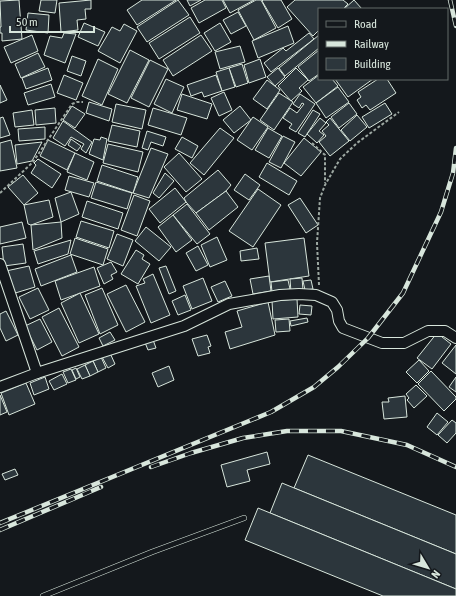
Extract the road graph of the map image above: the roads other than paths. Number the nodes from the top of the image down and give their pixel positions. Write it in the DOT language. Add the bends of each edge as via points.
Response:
graph roads {
  1 [pos="0,264"];
  2 [pos="456,338"];
  3 [pos="37,373"];
  4 [pos="0,387"];
  5 [pos="244,518"];
  6 [pos="43,596"];
  1 -- 3 [label="street"];
  2 -- 3 [label="street" via="445,331 428,331 404,343 382,343 343,328 332,302 316,295 280,295 229,304 184,326"];
  3 -- 4 [label="street"];
  5 -- 6 [label="lane"];
}
